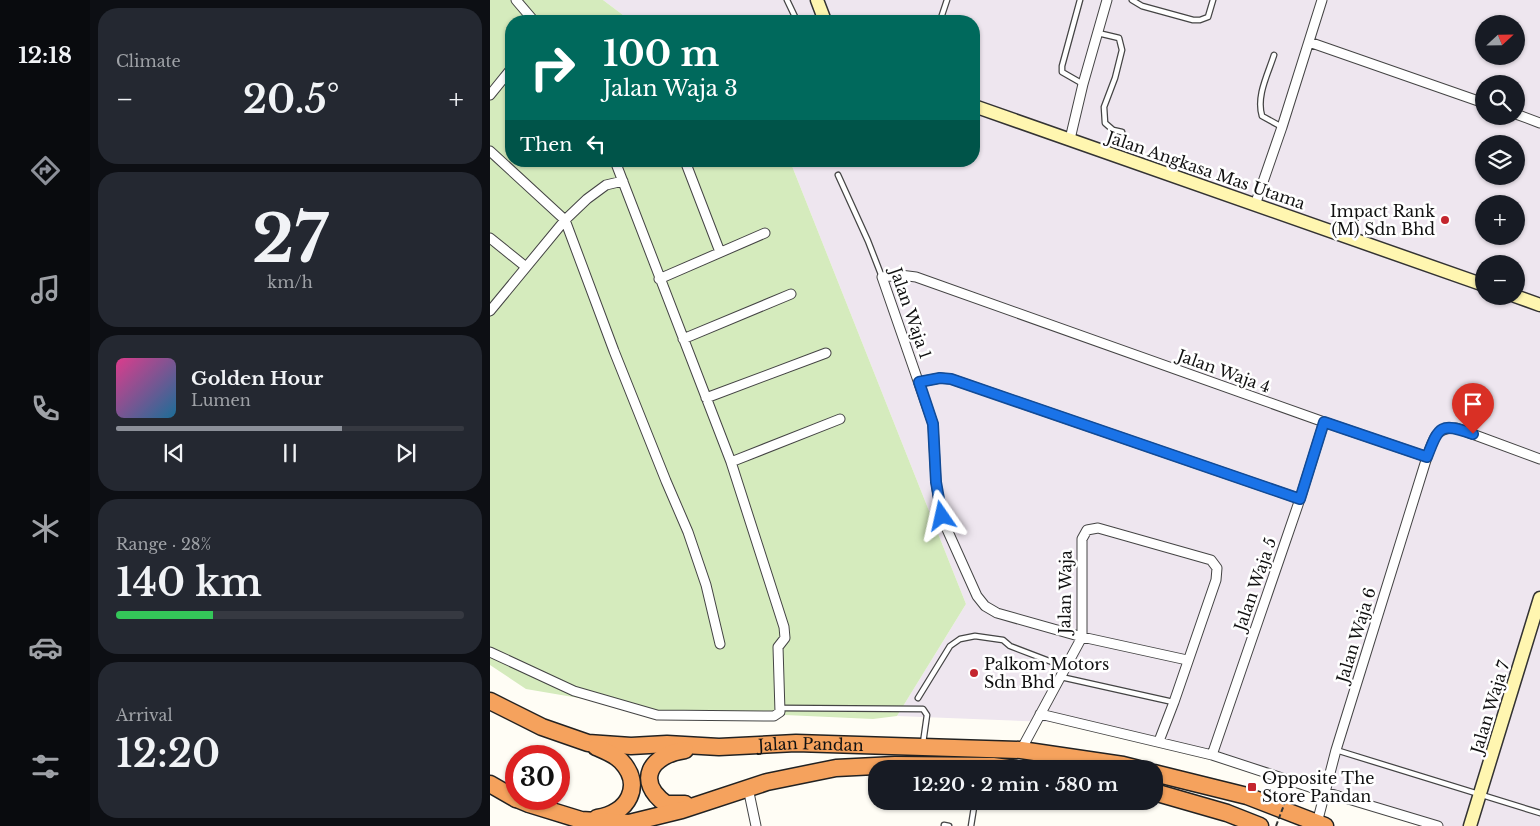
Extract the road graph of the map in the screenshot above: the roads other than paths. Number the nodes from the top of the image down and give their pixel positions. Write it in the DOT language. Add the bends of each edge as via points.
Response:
graph roads {
  1 [pos="516,0"];
  2 [pos="787,0"];
  3 [pos="817,0"];
  4 [pos="947,0"];
  5 [pos="1080,0"];
  6 [pos="1107,0"];
  7 [pos="1132,0"];
  8 [pos="1213,0"];
  9 [pos="1322,0"];
  10 [pos="529,15"];
  11 [pos="794,15"];
  12 [pos="823,15"];
  13 [pos="942,15"];
  14 [pos="1098,33"];
  15 [pos="1308,42"];
  16 [pos="1274,55"];
  17 [pos="505,76"];
  18 [pos="1082,84"];
  19 [pos="490,95"];
  20 [pos="1475,100"];
  21 [pos="980,108"];
  22 [pos="1525,117"];
  23 [pos="1540,123"];
  24 [pos="1282,127"];
  25 [pos="1122,132"];
  26 [pos="1070,139"];
  27 [pos="490,150"];
  28 [pos="505,159"];
  29 [pos="516,167"];
  30 [pos="617,167"];
  31 [pos="688,167"];
  32 [pos="838,175"];
  33 [pos="623,181"];
  34 [pos="1255,205"];
  35 [pos="565,220"];
  36 [pos="765,233"];
  37 [pos="490,238"];
  38 [pos="720,252"];
  39 [pos="526,267"];
  40 [pos="882,277"];
  41 [pos="659,279"];
  42 [pos="1475,282"];
  43 [pos="791,294"];
  44 [pos="1525,300"];
  45 [pos="1540,305"];
  46 [pos="490,311"];
  47 [pos="683,339"];
  48 [pos="826,353"];
  49 [pos="919,382"];
  50 [pos="706,398"];
  51 [pos="840,419"];
  52 [pos="1324,422"];
  53 [pos="1427,457"];
  54 [pos="1540,459"];
  55 [pos="731,462"];
  56 [pos="1300,499"];
  57 [pos="1540,598"];
  58 [pos="1082,637"];
  59 [pos="720,644"];
  60 [pos="490,652"];
  61 [pos="1187,660"];
  62 [pos="1066,667"];
  63 [pos="1060,676"];
  64 [pos="918,698"];
  65 [pos="490,701"];
  66 [pos="1174,702"];
  67 [pos="781,708"];
  68 [pos="1040,714"];
  69 [pos="1159,741"];
  70 [pos="588,743"];
  71 [pos="718,747"];
  72 [pos="922,747"];
  73 [pos="1021,750"];
  74 [pos="1336,750"];
  75 [pos="1212,755"];
  76 [pos="1090,760"];
  77 [pos="868,766"];
  78 [pos="1163,775"];
  79 [pos="490,784"];
  80 [pos="748,788"];
  81 [pos="1325,792"];
  82 [pos="505,793"];
  83 [pos="1480,794"];
  84 [pos="1163,795"];
  85 [pos="712,800"];
  86 [pos="547,810"];
  87 [pos="974,810"];
  88 [pos="1540,813"];
  89 [pos="581,820"];
  90 [pos="1321,824"];
  91 [pos="756,826"];
  92 [pos="971,826"];
  93 [pos="1260,826"];
  94 [pos="1438,826"];
  95 [pos="1470,826"];
  1 -- 10 [label="street"];
  2 -- 11 [label="lane"];
  3 -- 12 [label="street"];
  4 -- 13 [label="lane"];
  5 -- 18 [label="lane" via="1062,72"];
  6 -- 14 [label="street"];
  7 -- 8 [label="lane" via="1142,6 1193,20 1208,17"];
  9 -- 15 [label="street"];
  14 -- 18 [label="street"];
  14 -- 25 [label="lane" via="1119,38 1122,50 1104,107 1105,123"];
  15 -- 20 [label="street"];
  15 -- 24 [label="street"];
  16 -- 24 [label="lane" via="1260,106 1262,116"];
  17 -- 19 [label="street"];
  18 -- 26 [label="street"];
  21 -- 26 [label="street, Jalan Angkasa Mas Utama"];
  22 -- 23 [label="street"];
  24 -- 34 [label="street"];
  26 -- 34 [label="street, Jalan Angkasa Mas Utama"];
  27 -- 28 [label="street"];
  29 -- 35 [label="street"];
  30 -- 33 [label="street"];
  31 -- 38 [label="street"];
  32 -- 40 [label="lane, Jalan Waja 1"];
  33 -- 35 [label="street" via="606,185"];
  33 -- 41 [label="street"];
  34 -- 42 [label="street, Jalan Angkasa Mas Utama"];
  35 -- 39 [label="street"];
  35 -- 59 [label="street" via="688,532 706,585"];
  36 -- 38 [label="street"];
  37 -- 39 [label="street"];
  38 -- 41 [label="street"];
  39 -- 46 [label="street"];
  40 -- 49 [label="street, Jalan Waja 1"];
  40 -- 52 [label="street, Jalan Waja 4" via="916,277"];
  41 -- 47 [label="street"];
  43 -- 47 [label="street"];
  44 -- 45 [label="street"];
  47 -- 50 [label="street"];
  48 -- 50 [label="street"];
  49 -- 56 [label="street" via="951,379"];
  49 -- 58 [label="street, Jalan Waja 1" via="933,424 936,482 942,516 977,596 997,613"];
  50 -- 55 [label="street"];
  51 -- 55 [label="street"];
  52 -- 53 [label="street, Jalan Waja 4"];
  52 -- 56 [label="street, Jalan Waja 5"];
  53 -- 54 [label="street" via="1436,434 1445,428 1456,428"];
  53 -- 74 [label="street, Jalan Waja 6"];
  55 -- 67 [label="street" via="784,627 785,638 778,647"];
  56 -- 75 [label="street, Jalan Waja 5"];
  57 -- 83 [label="street, Jalan Waja 7"];
  58 -- 61 [label="street, Jalan Waja 1"];
  58 -- 61 [label="street, Jalan Waja" via="1082,539 1087,530 1098,528 1211,560 1217,568 1216,580"];
  58 -- 62 [label="street, Jalan Waja"];
  60 -- 67 [label="street" via="574,691 657,715 774,716"];
  61 -- 66 [label="street"];
  62 -- 63 [label="street, Jalan Waja"];
  62 -- 64 [label="lane" via="1010,646 1004,640 975,636 960,639 950,646"];
  63 -- 66 [label="lane"];
  63 -- 68 [label="street, Jalan Waja"];
  65 -- 70 [label="highway, Jalan Pandan" via="542,727"];
  66 -- 69 [label="street"];
  67 -- 72 [label="lane" via="923,709 927,715"];
  68 -- 69 [label="street"];
  68 -- 73 [label="street, Jalan Waja"];
  69 -- 75 [label="street"];
  70 -- 71 [label="highway, Jalan Pandan"];
  70 -- 89 [label="highway" via="619,759 629,772 631,788 628,802 621,809 608,816"];
  71 -- 72 [label="highway, Jalan Pandan" via="796,743"];
  71 -- 85 [label="highway" via="664,755 655,762 650,775 656,795 666,804"];
  72 -- 73 [label="highway, Jalan Pandan"];
  73 -- 76 [label="highway, Jalan Pandan"];
  74 -- 81 [label="street, Jalan Waja 6"];
  74 -- 83 [label="lane"];
  75 -- 81 [label="street"];
  77 -- 80 [label="highway, Jalan Pandan" via="836,768"];
  78 -- 90 [label="highway" via="1247,796"];
  79 -- 82 [label="highway, Jalan Pandan"];
  80 -- 85 [label="highway, Jalan Pandan"];
  80 -- 91 [label="street"];
  81 -- 90 [label="street, Jalan Waja 6"];
  81 -- 94 [label="street"];
  83 -- 88 [label="lane"];
  83 -- 95 [label="street, Jalan Waja 7"];
  84 -- 93 [label="highway"];
  85 -- 89 [label="highway, Jalan Pandan" via="639,822"];
  86 -- 89 [label="highway, Jalan Pandan"];
  87 -- 92 [label="lane"];
}
